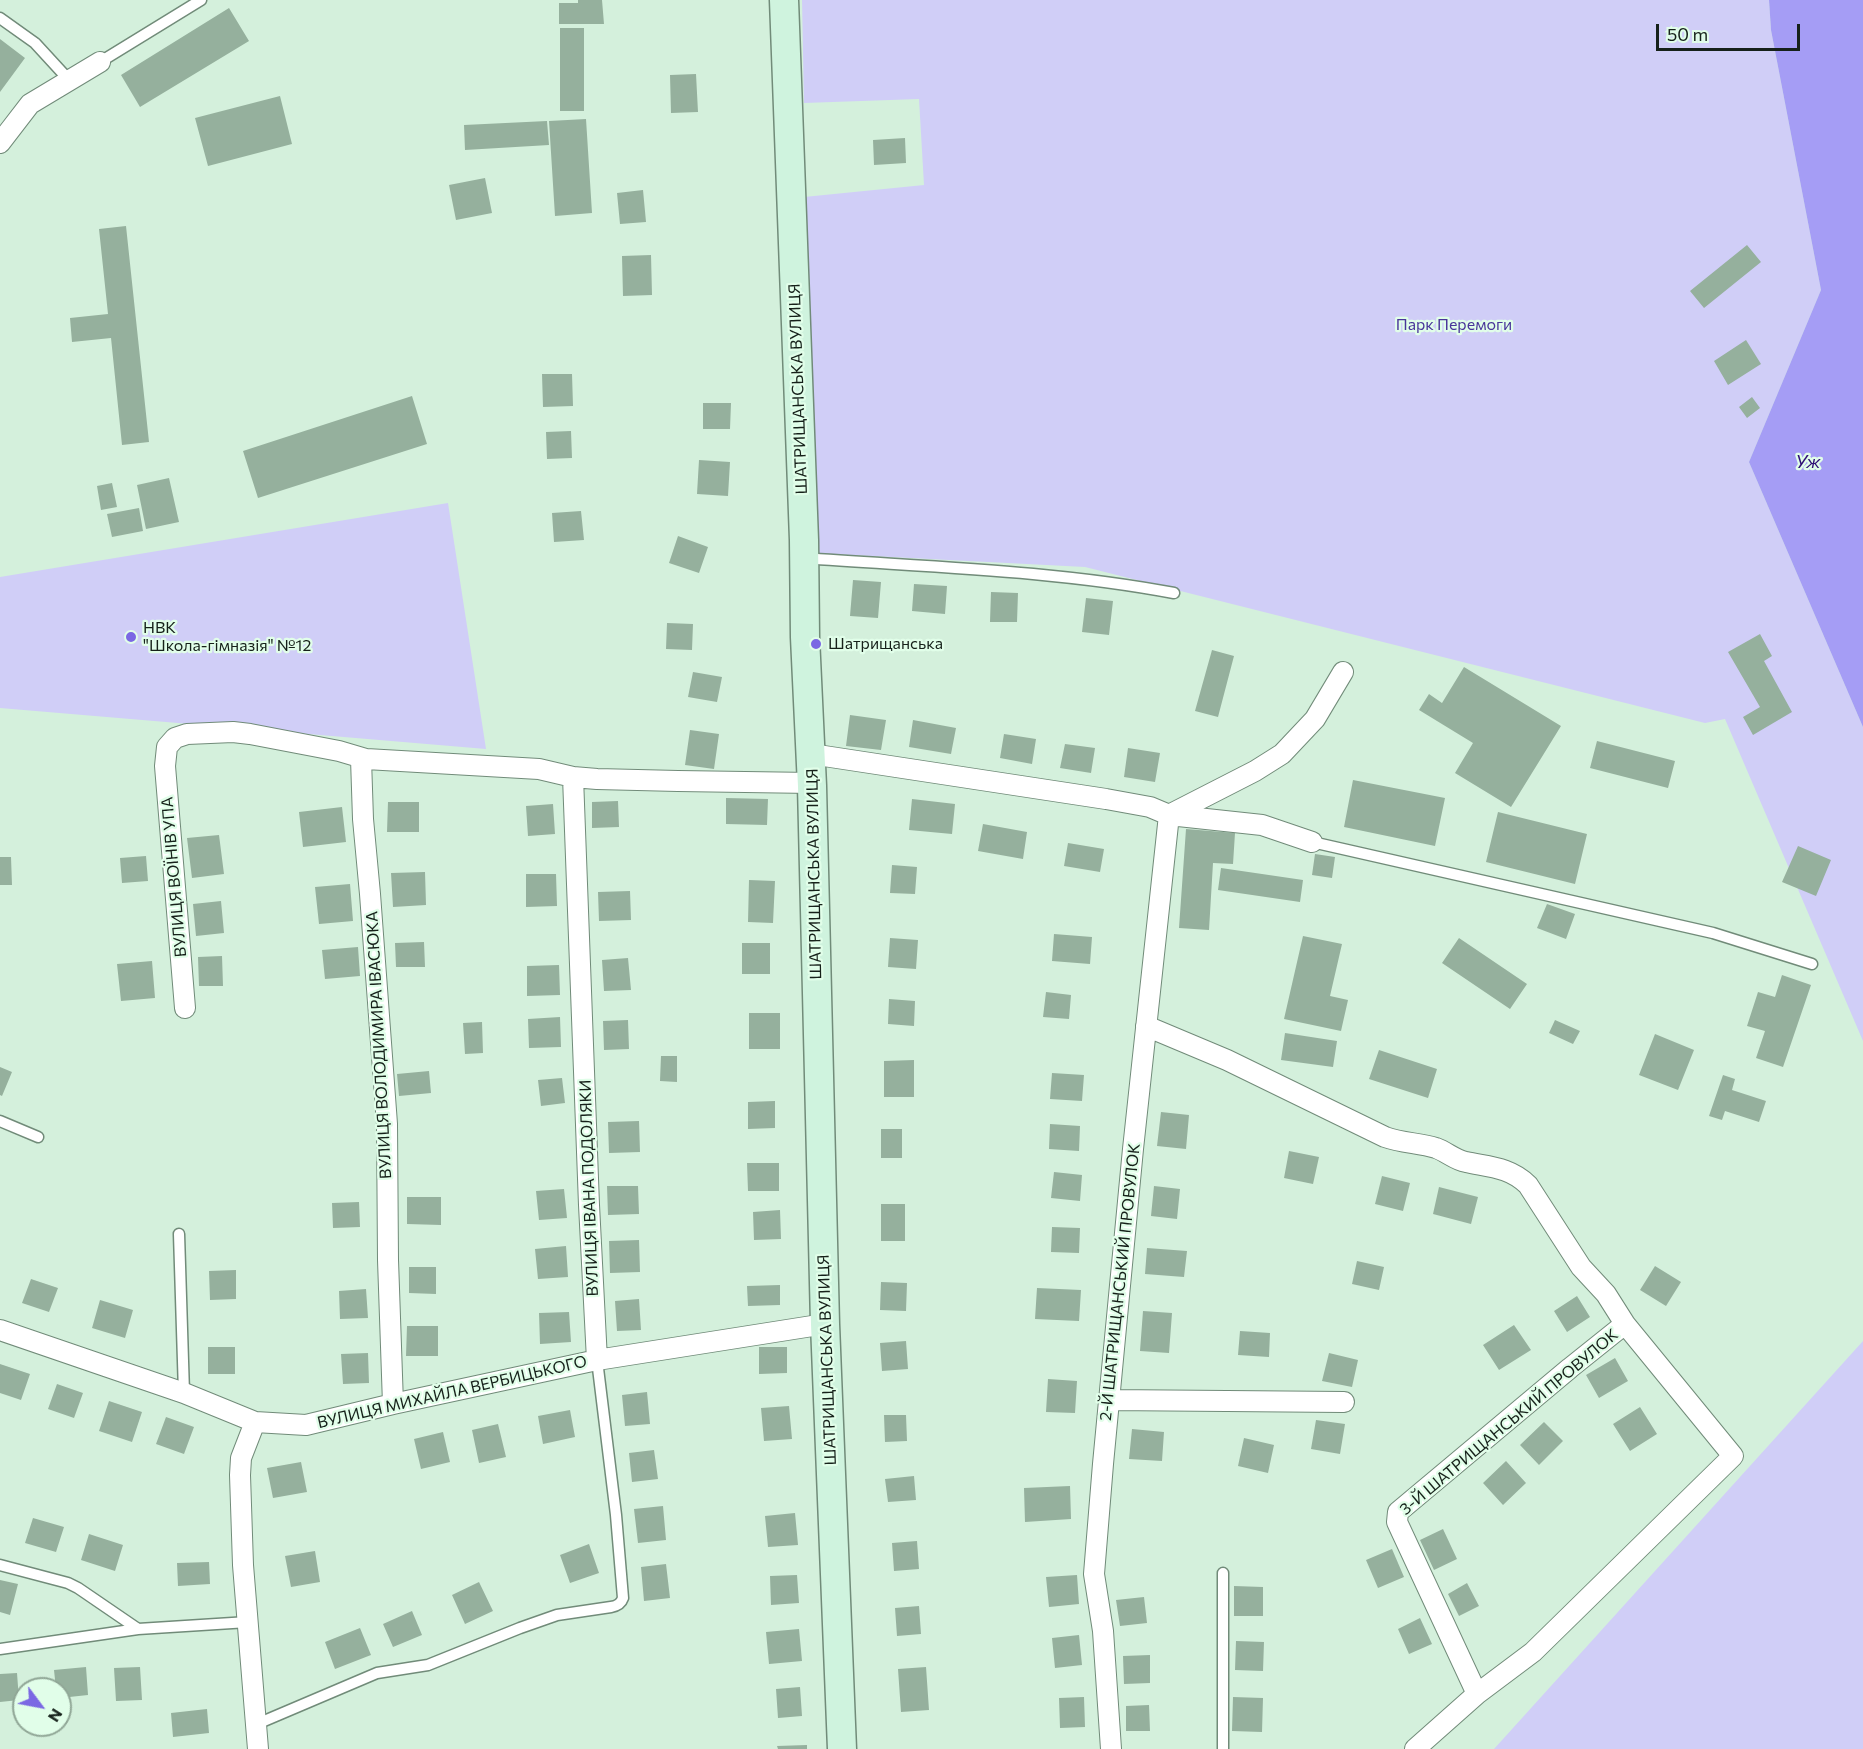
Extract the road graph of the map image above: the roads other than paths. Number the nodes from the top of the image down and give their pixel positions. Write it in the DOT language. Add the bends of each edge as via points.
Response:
graph roads {
  1 [pos="201,0"];
  2 [pos="784,0"];
  3 [pos="0,18"];
  4 [pos="100,62"];
  5 [pos="69,80"];
  6 [pos="0,143"];
  7 [pos="804,558"];
  8 [pos="1174,594"];
  9 [pos="1343,672"];
  10 [pos="811,754"];
  11 [pos="360,759"];
  12 [pos="573,777"];
  13 [pos="812,783"];
  14 [pos="1169,815"];
  15 [pos="1312,842"];
  16 [pos="1812,964"];
  17 [pos="184,1008"];
  18 [pos="1146,1026"];
  19 [pos="0,1121"];
  20 [pos="38,1137"];
  21 [pos="178,1234"];
  22 [pos="825,1324"];
  23 [pos="1625,1324"];
  24 [pos="0,1330"];
  25 [pos="597,1360"];
  26 [pos="184,1393"];
  27 [pos="1108,1400"];
  28 [pos="1344,1402"];
  29 [pos="393,1404"];
  30 [pos="255,1422"];
  31 [pos="0,1565"];
  32 [pos="1222,1573"];
  33 [pos="248,1622"];
  34 [pos="138,1629"];
  35 [pos="0,1649"];
  36 [pos="1477,1694"];
  37 [pos="257,1724"];
  38 [pos="258,1749"];
  39 [pos="842,1749"];
  40 [pos="1111,1749"];
  41 [pos="1223,1749"];
  42 [pos="1415,1749"];
  1 -- 4 [label="lane"];
  2 -- 7 [label="street, ШАТРИЩАНСЬКА ВУЛИЦЯ"];
  3 -- 5 [label="lane" via="35,43"];
  4 -- 5 [label="street"];
  5 -- 6 [label="street" via="30,104"];
  7 -- 8 [label="lane" via="1045,575"];
  7 -- 10 [label="street, ШАТРИЩАНСЬКА ВУЛИЦЯ"];
  9 -- 14 [label="street" via="1315,719 1282,754"];
  10 -- 13 [label="street, ШАТРИЩАНСЬКА ВУЛИЦЯ"];
  10 -- 14 [label="street" via="1106,799 1150,807"];
  11 -- 12 [label="street" via="539,769"];
  11 -- 17 [label="street, ВУЛИЦЯ ВОЇНІВ УПА" via="233,732 187,734 175,738 167,747 165,766"];
  11 -- 29 [label="street, ВУЛИЦЯ ВОЛОДИМИРА ІВАСЮКА" via="387,1124"];
  12 -- 13 [label="street"];
  12 -- 25 [label="street, ВУЛИЦЯ ІВАНА ПОДОЛЯКИ"];
  13 -- 22 [label="street, ШАТРИЩАНСЬКА ВУЛИЦЯ"];
  14 -- 15 [label="street" via="1262,825"];
  14 -- 18 [label="street, 2-Й ШАТРИЩАНСЬКИЙ ПРОВУЛОК"];
  15 -- 16 [label="lane" via="1713,933"];
  18 -- 23 [label="street, 3-Й ШАТРИЩАНСЬКИЙ ПРОВУЛОК" via="1227,1060 1385,1137 1498,1167 1520,1178 1581,1268 1606,1294"];
  18 -- 27 [label="street, 2-Й ШАТРИЩАНСЬКИЙ ПРОВУЛОК"];
  19 -- 20 [label="lane"];
  21 -- 26 [label="lane"];
  22 -- 25 [label="street, ВУЛИЦЯ МИХАЙЛА ВЕРБИЦЬКОГО"];
  22 -- 39 [label="street, ШАТРИЩАНСЬКА ВУЛИЦЯ"];
  23 -- 36 [label="street, 3-Й ШАТРИЩАНСЬКИЙ ПРОВУЛОК" via="1398,1512 1397,1522"];
  23 -- 36 [label="street" via="1733,1456 1533,1652"];
  24 -- 26 [label="street, ВУЛИЦЯ МИХАЙЛА ВЕРБИЦЬКОГО"];
  25 -- 29 [label="street, ВУЛИЦЯ МИХАЙЛА ВЕРБИЦЬКОГО"];
  25 -- 37 [label="lane, ВУЛИЦЯ ІВАНА ПОДОЛЯКИ" via="616,1515 623,1598 618,1606 557,1615 428,1665 377,1673"];
  26 -- 30 [label="street, ВУЛИЦЯ МИХАЙЛА ВЕРБИЦЬКОГО"];
  27 -- 28 [label="street"];
  27 -- 40 [label="street, 2-Й ШАТРИЩАНСЬКИЙ ПРОВУЛОК" via="1094,1574 1103,1631"];
  29 -- 30 [label="street, ВУЛИЦЯ МИХАЙЛА ВЕРБИЦЬКОГО" via="306,1425"];
  30 -- 33 [label="street" via="240,1475"];
  31 -- 34 [label="lane" via="68,1583"];
  32 -- 41 [label="lane"];
  33 -- 34 [label="lane"];
  33 -- 37 [label="street"];
  34 -- 35 [label="lane"];
  36 -- 42 [label="street"];
  37 -- 38 [label="street"];
}
